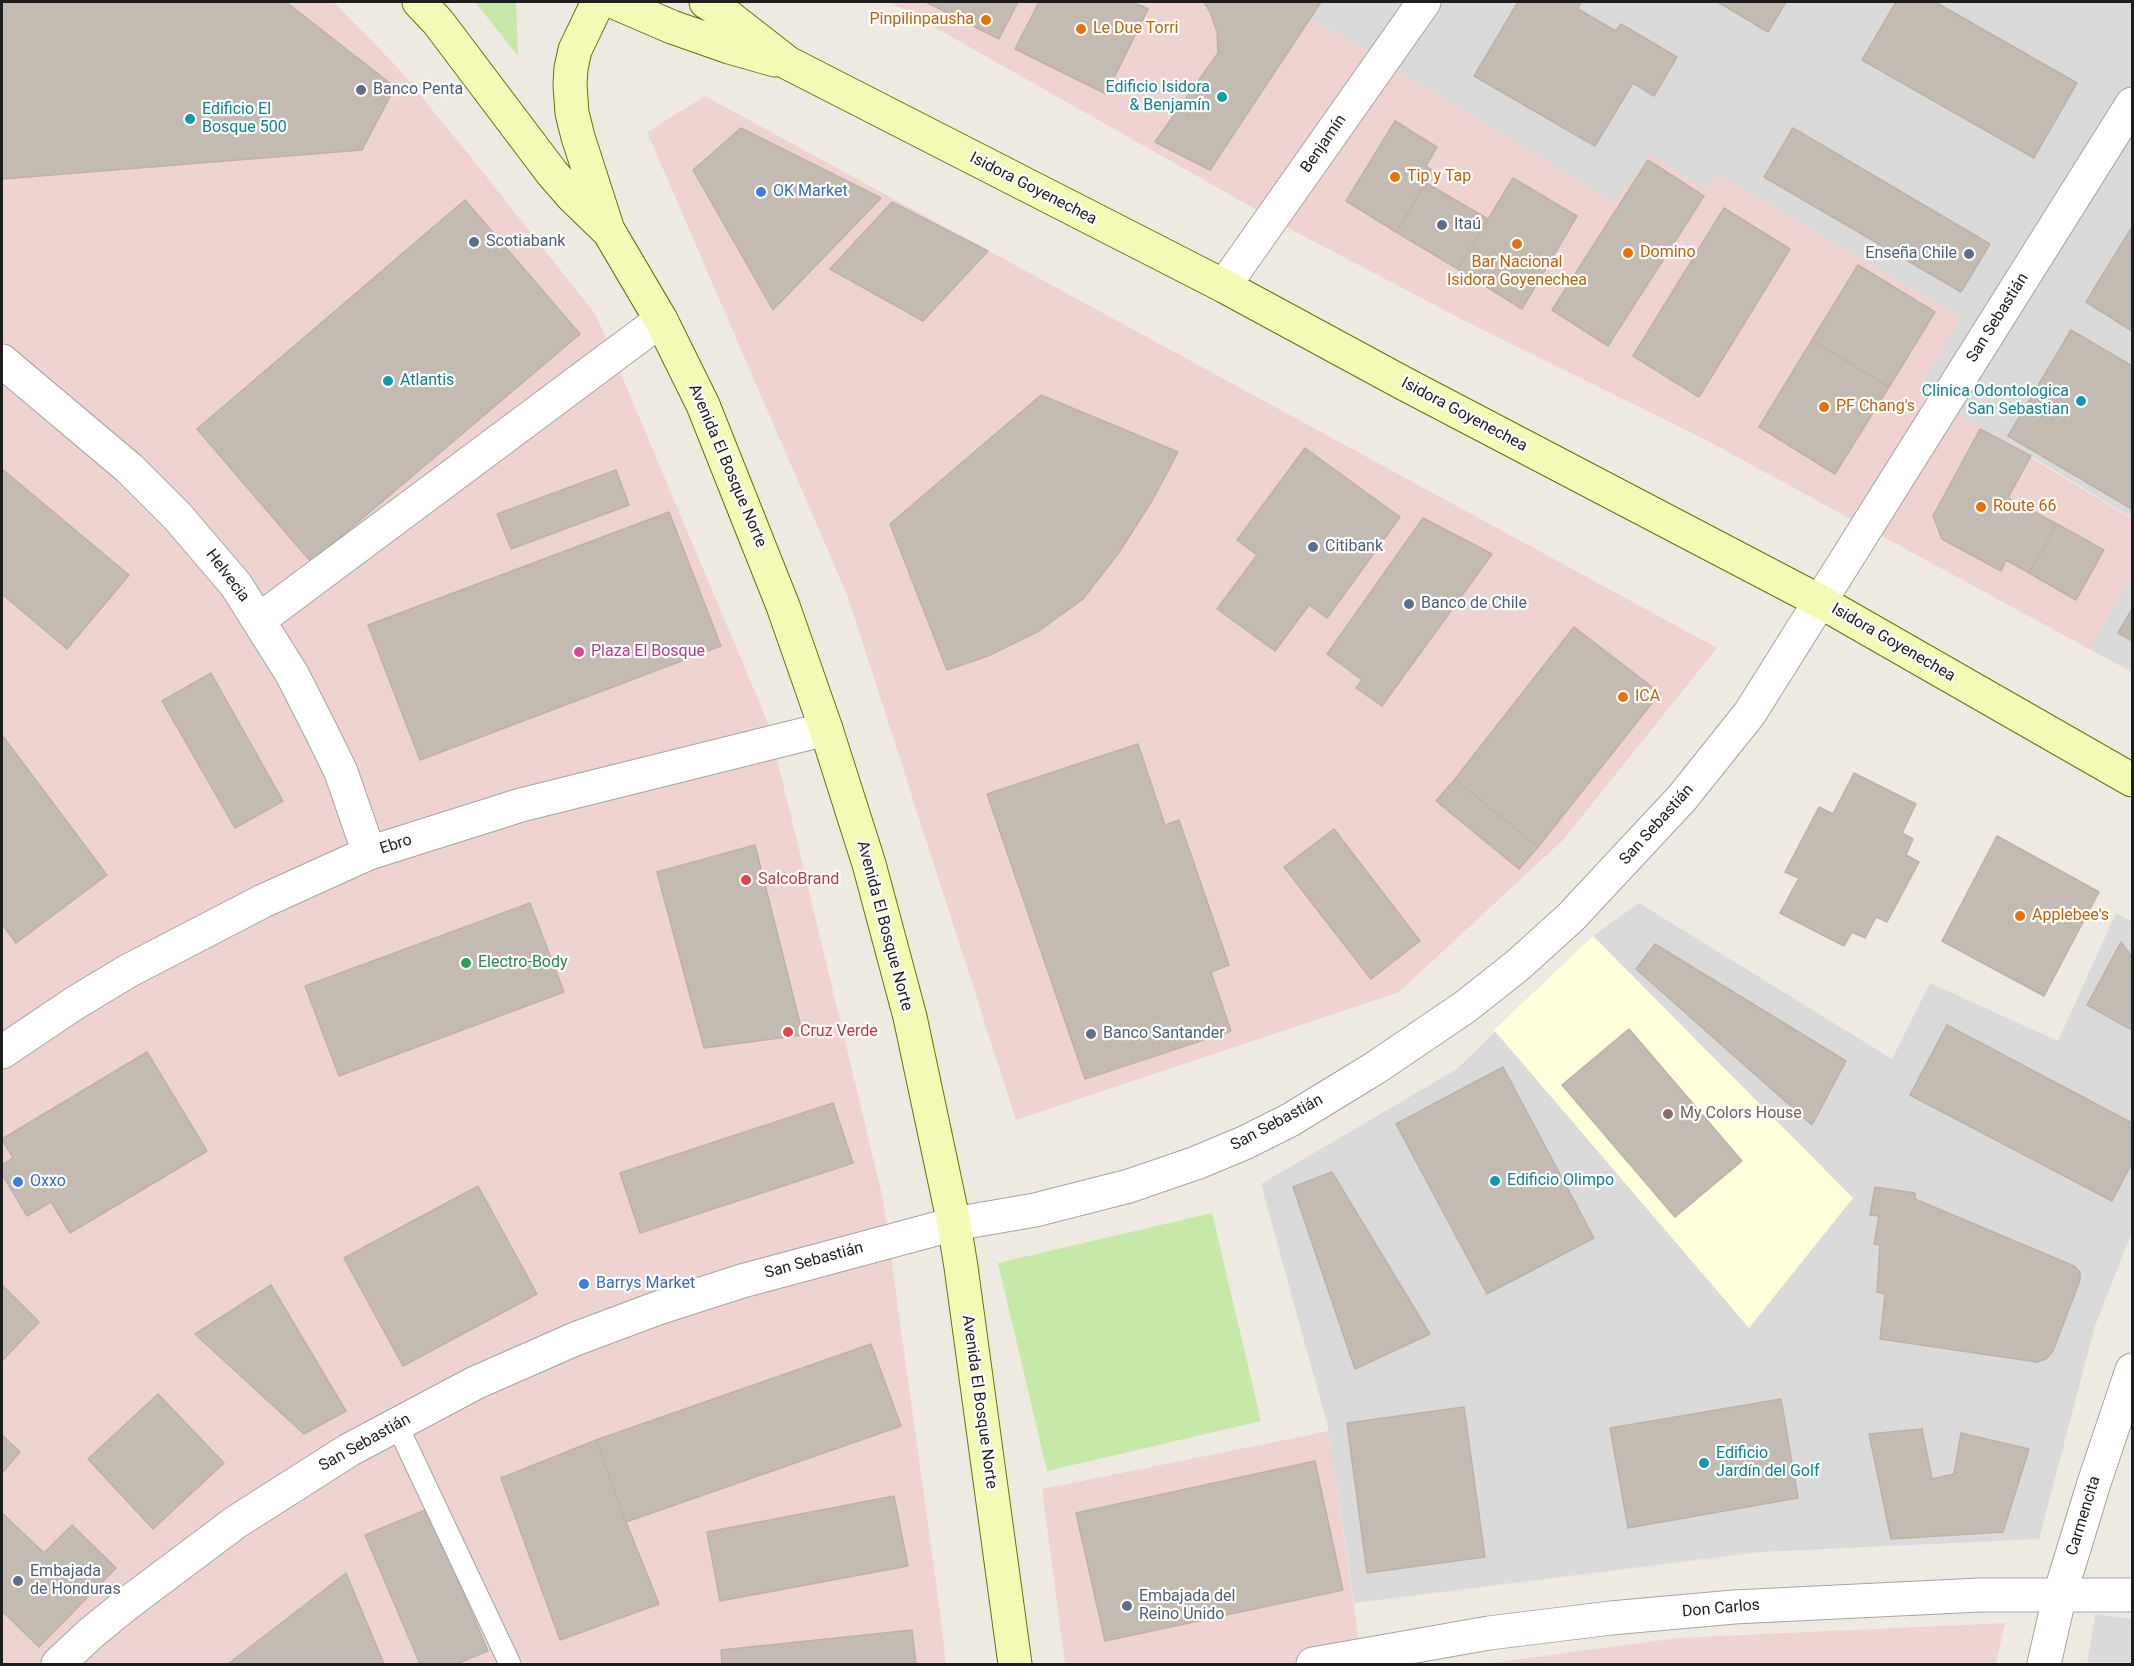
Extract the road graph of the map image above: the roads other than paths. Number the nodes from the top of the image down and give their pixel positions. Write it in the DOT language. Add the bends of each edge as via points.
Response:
graph roads {
  1 [pos="419,2"];
  2 [pos="598,2"];
  3 [pos="614,2"];
  4 [pos="706,2"];
  5 [pos="1424,2"];
  6 [pos="788,63"];
  7 [pos="2133,104"];
  8 [pos="608,230"];
  9 [pos="1224,286"];
  10 [pos="661,320"];
  11 [pos="2,361"];
  12 [pos="1821,602"];
  13 [pos="259,620"];
  14 [pos="826,729"];
  15 [pos="2133,780"];
  16 [pos="369,853"];
  17 [pos="2,1052"];
  18 [pos="954,1224"];
  19 [pos="2133,1370"];
  20 [pos="397,1425"];
  21 [pos="2061,1594"];
  22 [pos="2133,1595"];
  23 [pos="58,1665"];
  24 [pos="510,1665"];
  25 [pos="1015,1665"];
  26 [pos="1313,1665"];
  27 [pos="2044,1665"];
  1 -- 8 [label="main road, Avenida El Bosque Norte" via="552,173"];
  2 -- 8 [label="main road, Avenida El Bosque Norte" via="575,50 570,86 578,137"];
  3 -- 6 [label="main road, Isidora Goyenechea" via="682,31"];
  4 -- 6 [label="main road, Isidora Goyenechea"];
  5 -- 9 [label="street, Benjamín"];
  6 -- 9 [label="main road, Isidora Goyenechea"];
  7 -- 12 [label="street, San Sebastián"];
  8 -- 10 [label="main road, Avenida El Bosque Norte"];
  9 -- 12 [label="main road, Isidora Goyenechea"];
  10 -- 13 [label="street"];
  10 -- 14 [label="main road, Avenida El Bosque Norte" via="703,405 744,505"];
  11 -- 13 [label="street, Helvecia" via="129,468 178,517 236,585"];
  12 -- 15 [label="main road, Isidora Goyenechea"];
  12 -- 18 [label="street, San Sebastián" via="1750,713 1682,798 1571,917 1465,1006 1375,1068 1244,1143 1129,1186"];
  13 -- 16 [label="street, Helvecia" via="292,674 341,772"];
  14 -- 16 [label="street, Ebro" via="521,805"];
  14 -- 18 [label="main road, Avenida El Bosque Norte" via="910,1017"];
  16 -- 17 [label="street, Ebro" via="263,901 138,966"];
  18 -- 20 [label="street, San Sebastián" via="742,1281 658,1308 475,1383"];
  18 -- 25 [label="main road, Avenida El Bosque Norte"];
  19 -- 21 [label="street, Carmencita"];
  20 -- 23 [label="street, San Sebastián" via="349,1450 236,1522 128,1603"];
  20 -- 24 [label="lane"];
  21 -- 22 [label="street, Don Carlos"];
  21 -- 26 [label="street, Don Carlos" via="1857,1599 1678,1612 1489,1633"];
  21 -- 27 [label="street, Carmencita"];
}
